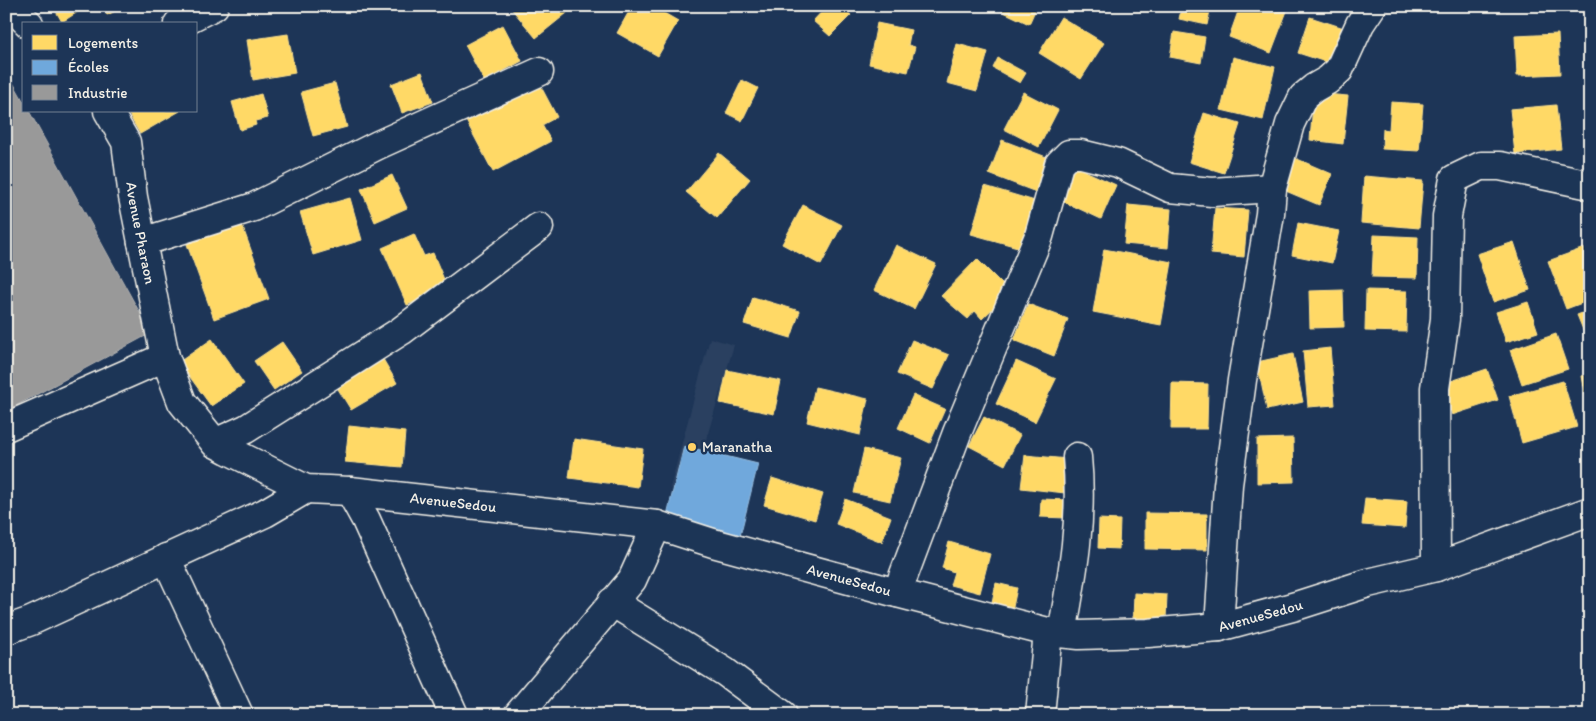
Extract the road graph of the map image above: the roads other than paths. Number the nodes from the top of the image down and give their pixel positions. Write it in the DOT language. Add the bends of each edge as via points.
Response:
graph roads {
  1 [pos="11,6"];
  2 [pos="214,6"];
  3 [pos="1372,6"];
  4 [pos="27,22"];
  5 [pos="182,22"];
  6 [pos="539,72"];
  7 [pos="109,112"];
  8 [pos="1590,185"];
  9 [pos="1272,188"];
  10 [pos="539,227"];
  11 [pos="142,242"];
  12 [pos="165,357"];
  13 [pos="6,427"];
  14 [pos="215,443"];
  15 [pos="1077,457"];
  16 [pos="306,489"];
  17 [pos="350,491"];
  18 [pos="1584,513"];
  19 [pos="657,524"];
  20 [pos="166,558"];
  21 [pos="1436,567"];
  22 [pos="897,593"];
  23 [pos="612,602"];
  24 [pos="1219,627"];
  25 [pos="6,630"];
  26 [pos="1055,632"];
  27 [pos="780,714"];
  28 [pos="239,715"];
  29 [pos="454,715"];
  30 [pos="518,715"];
  31 [pos="1040,715"];
  1 -- 4 [label="street"];
  2 -- 5 [label="street"];
  3 -- 9 [label="street" via="1339,70 1303,97 1290,124"];
  6 -- 11 [label="street" via="378,145 254,207"];
  7 -- 11 [label="street, Avenue Pharaon" via="126,142"];
  8 -- 21 [label="street" via="1500,166 1480,166 1454,179 1447,216 1445,319 1435,388"];
  9 -- 22 [label="street" via="1212,192 1170,188 1118,163 1081,154 1069,154 1059,164 1039,236 957,433"];
  9 -- 24 [label="street" via="1228,485"];
  10 -- 14 [label="street" via="401,331 246,429"];
  11 -- 12 [label="street, Avenue Pharaon"];
  12 -- 13 [label="street"];
  12 -- 14 [label="street, AvenueSedou" via="182,402"];
  14 -- 16 [label="street, AvenueSedou"];
  15 -- 26 [label="street" via="1080,485 1077,544"];
  16 -- 17 [label="street, AvenueSedou"];
  16 -- 20 [label="street" via="265,513"];
  17 -- 19 [label="street, AvenueSedou"];
  17 -- 29 [label="street"];
  18 -- 21 [label="street, AvenueSedou"];
  19 -- 22 [label="street, AvenueSedou" via="713,543"];
  19 -- 23 [label="street" via="632,580"];
  20 -- 25 [label="street"];
  20 -- 28 [label="street"];
  21 -- 24 [label="street, AvenueSedou"];
  22 -- 26 [label="street, AvenueSedou"];
  23 -- 27 [label="street" via="725,672"];
  23 -- 30 [label="street"];
  24 -- 26 [label="street, AvenueSedou" via="1148,632"];
  26 -- 31 [label="street"];
}
